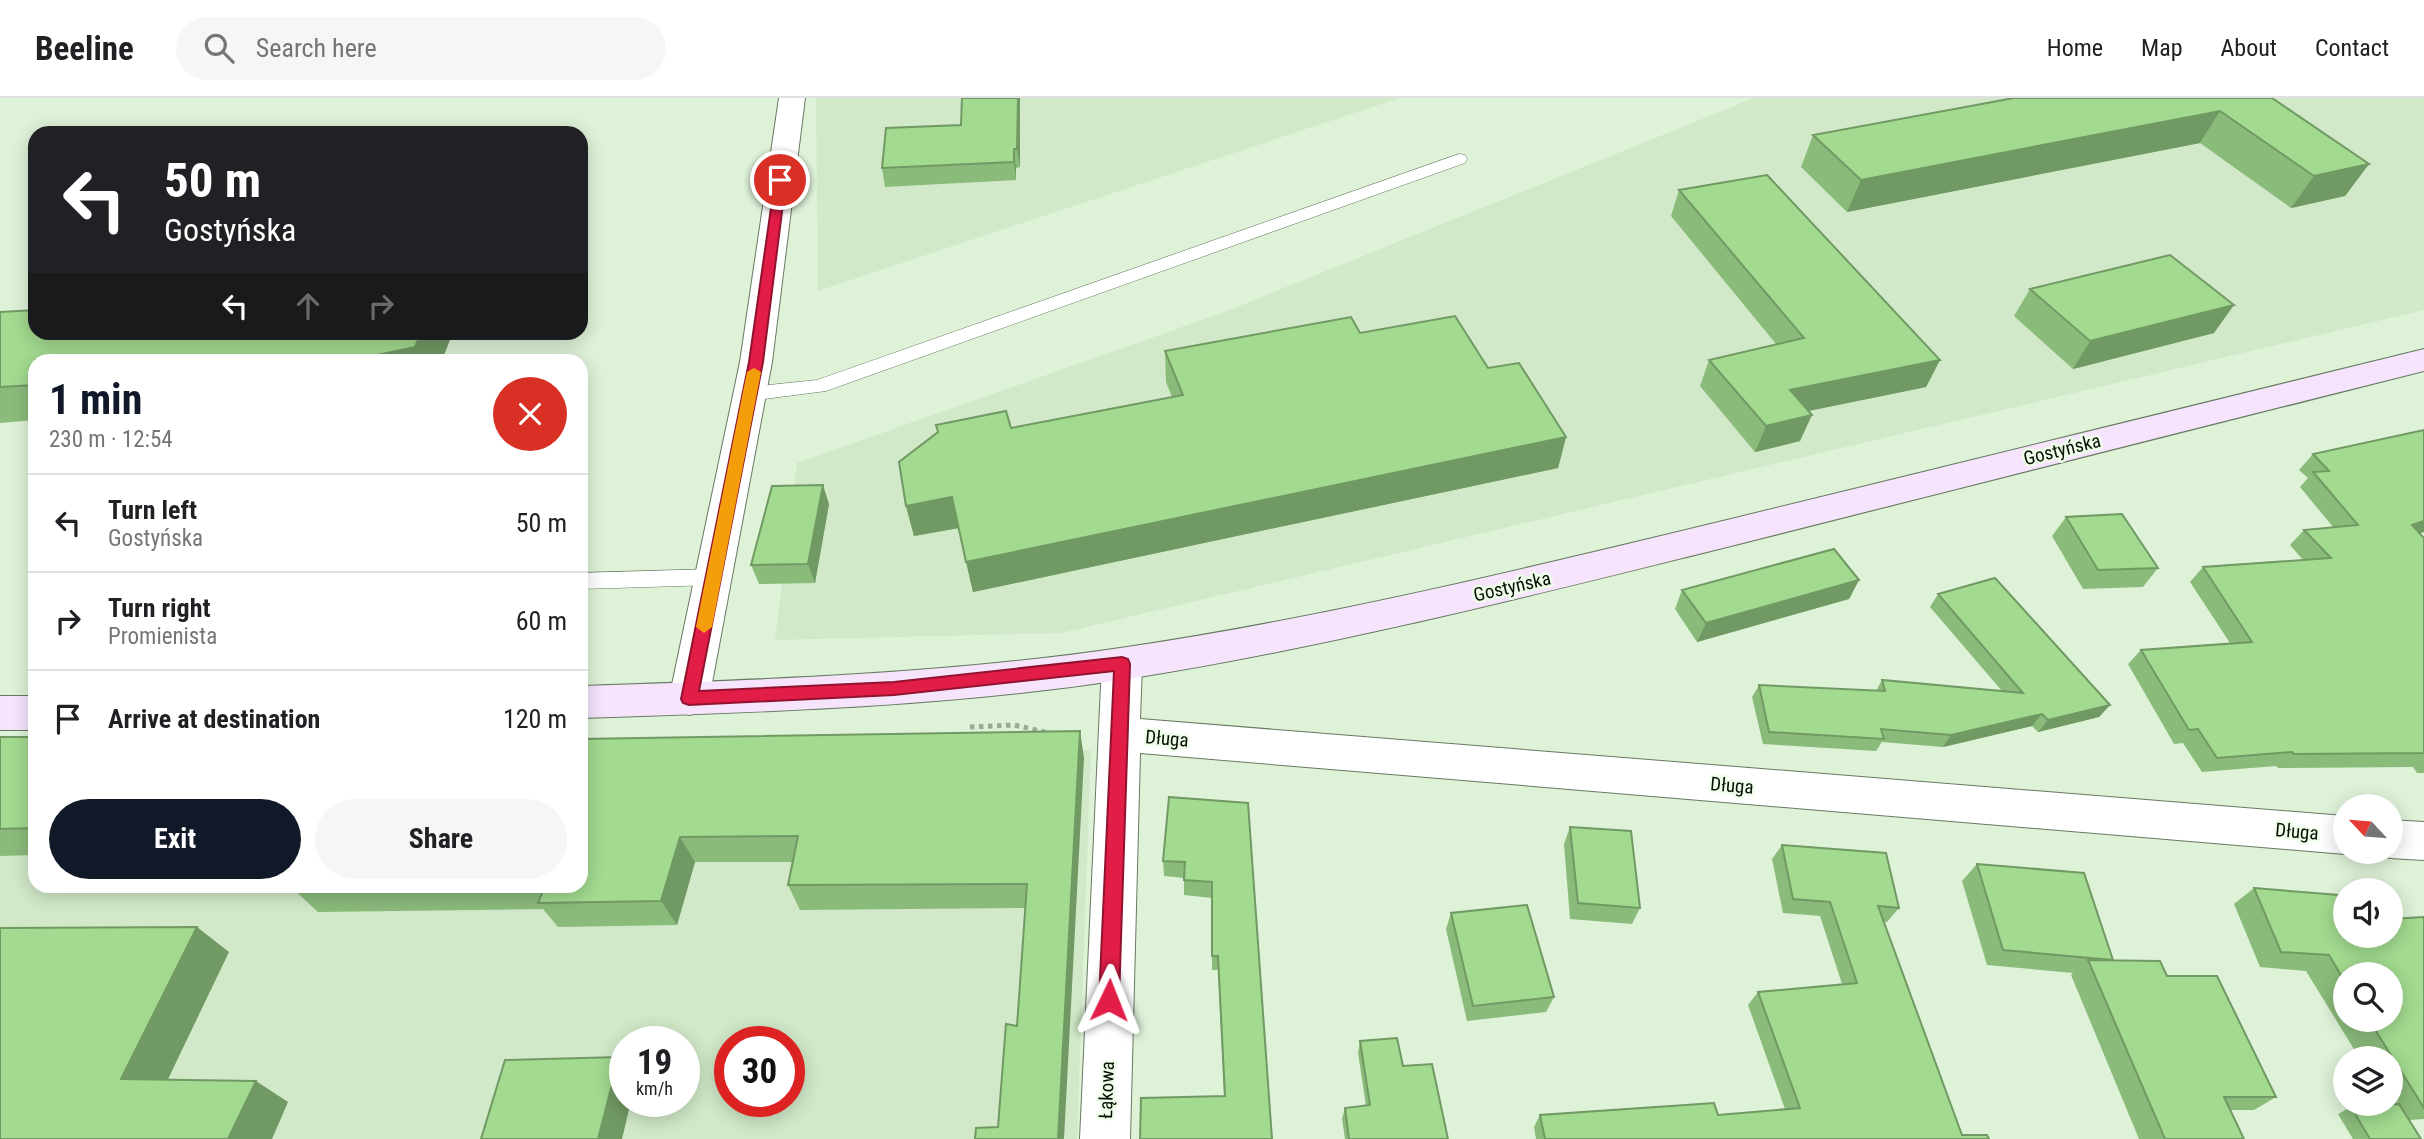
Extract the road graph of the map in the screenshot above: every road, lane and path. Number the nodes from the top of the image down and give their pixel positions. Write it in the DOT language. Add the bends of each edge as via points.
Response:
graph roads {
  1 [pos="792,98"];
  2 [pos="1459,159"];
  3 [pos="2424,360"];
  4 [pos="750,394"];
  5 [pos="713,577"];
  6 [pos="588,580"];
  7 [pos="1122,664"];
  8 [pos="689,699"];
  9 [pos="588,702"];
  10 [pos="0,713"];
  11 [pos="28,713"];
  12 [pos="1119,734"];
  13 [pos="2333,834"];
  14 [pos="2403,840"];
  15 [pos="2424,841"];
  16 [pos="1105,1139"];
  1 -- 4 [label="street"];
  2 -- 4 [label="lane" via="819,386"];
  3 -- 7 [label="main road, Gostyńska" via="1408,611"];
  4 -- 5 [label="street"];
  5 -- 6 [label="lane"];
  5 -- 8 [label="street"];
  7 -- 8 [label="main road, Gostyńska" via="894,689"];
  7 -- 12 [label="street, Łąkowa"];
  8 -- 9 [label="main road, Gostyńska"];
  10 -- 11 [label="main road"];
  12 -- 13 [label="street, Długa"];
  12 -- 16 [label="street, Łąkowa"];
  14 -- 15 [label="street"];
}
